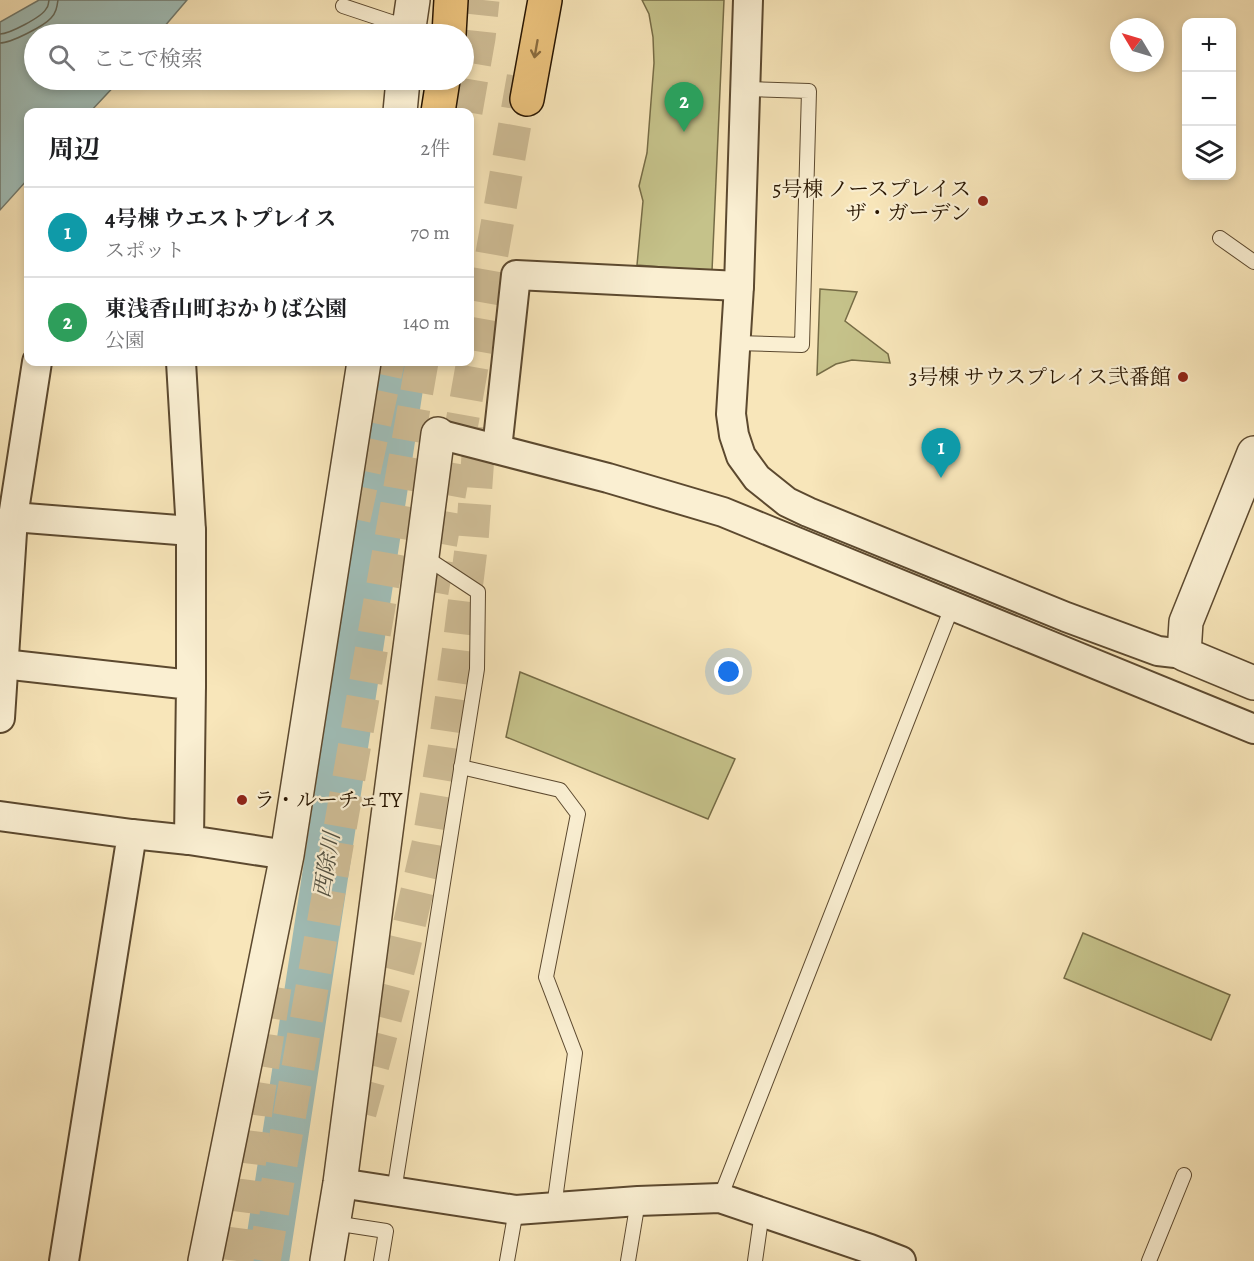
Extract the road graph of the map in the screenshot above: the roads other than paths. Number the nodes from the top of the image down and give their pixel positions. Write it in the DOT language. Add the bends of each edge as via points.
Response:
graph roads {
  1 [pos="451,0"];
  2 [pos="545,0"];
  3 [pos="748,0"];
  4 [pos="343,6"];
  5 [pos="410,21"];
  6 [pos="450,24"];
  7 [pos="746,89"];
  8 [pos="402,90"];
  9 [pos="441,90"];
  10 [pos="527,99"];
  11 [pos="400,108"];
  12 [pos="439,108"];
  13 [pos="1220,238"];
  14 [pos="1254,262"];
  15 [pos="739,285"];
  16 [pos="735,343"];
  17 [pos="36,366"];
  18 [pos="181,366"];
  19 [pos="363,366"];
  20 [pos="438,434"];
  21 [pos="497,449"];
  22 [pos="1254,453"];
  23 [pos="13,517"];
  24 [pos="192,531"];
  25 [pos="422,555"];
  26 [pos="952,606"];
  27 [pos="1184,654"];
  28 [pos="3,664"];
  29 [pos="1254,683"];
  30 [pos="191,685"];
  31 [pos="0,718"];
  32 [pos="1254,729"];
  33 [pos="461,767"];
  34 [pos="0,816"];
  35 [pos="132,834"];
  36 [pos="189,840"];
  37 [pos="287,855"];
  38 [pos="1184,1175"];
  39 [pos="340,1182"];
  40 [pos="394,1191"];
  41 [pos="720,1198"];
  42 [pos="638,1202"];
  43 [pos="554,1207"];
  44 [pos="516,1210"];
  45 [pos="762,1212"];
  46 [pos="334,1223"];
  47 [pos="869,1255"];
  48 [pos="64,1261"];
  49 [pos="205,1261"];
  50 [pos="327,1261"];
  51 [pos="381,1261"];
  52 [pos="507,1261"];
  53 [pos="628,1261"];
  54 [pos="755,1261"];
  55 [pos="902,1261"];
  56 [pos="1149,1261"];
  1 -- 6 [label="highway"];
  2 -- 10 [label="highway, one-way"];
  3 -- 7 [label="street"];
  4 -- 5 [label="lane"];
  7 -- 15 [label="street"];
  7 -- 16 [label="lane" via="809,91 802,345"];
  8 -- 11 [label="street"];
  9 -- 12 [label="highway"];
  13 -- 14 [label="lane"];
  15 -- 16 [label="street"];
  15 -- 21 [label="street" via="516,274"];
  16 -- 27 [label="street" via="730,414 734,435 741,456 757,478 787,502 1066,617 1158,651"];
  17 -- 23 [label="street"];
  18 -- 24 [label="street"];
  19 -- 37 [label="street"];
  20 -- 21 [label="street"];
  20 -- 25 [label="street"];
  21 -- 26 [label="street" via="723,512"];
  22 -- 27 [label="street" via="1186,622"];
  23 -- 24 [label="street"];
  23 -- 28 [label="street"];
  24 -- 30 [label="street"];
  25 -- 33 [label="lane" via="478,592 477,669"];
  25 -- 39 [label="street"];
  26 -- 32 [label="street"];
  26 -- 41 [label="lane"];
  27 -- 29 [label="street"];
  28 -- 30 [label="street"];
  28 -- 31 [label="street"];
  30 -- 36 [label="street"];
  33 -- 40 [label="lane"];
  33 -- 43 [label="lane" via="560,790 578,814 546,977 575,1053"];
  34 -- 35 [label="street"];
  35 -- 36 [label="street"];
  35 -- 48 [label="street"];
  36 -- 37 [label="street"];
  37 -- 49 [label="street"];
  38 -- 56 [label="lane"];
  39 -- 40 [label="street"];
  39 -- 46 [label="street"];
  40 -- 44 [label="street"];
  41 -- 42 [label="street"];
  41 -- 45 [label="street"];
  42 -- 43 [label="street"];
  42 -- 53 [label="lane"];
  43 -- 44 [label="street"];
  44 -- 52 [label="lane"];
  45 -- 47 [label="street"];
  45 -- 54 [label="lane"];
  46 -- 50 [label="street"];
  46 -- 51 [label="lane" via="386,1231"];
  47 -- 55 [label="street"];
}
